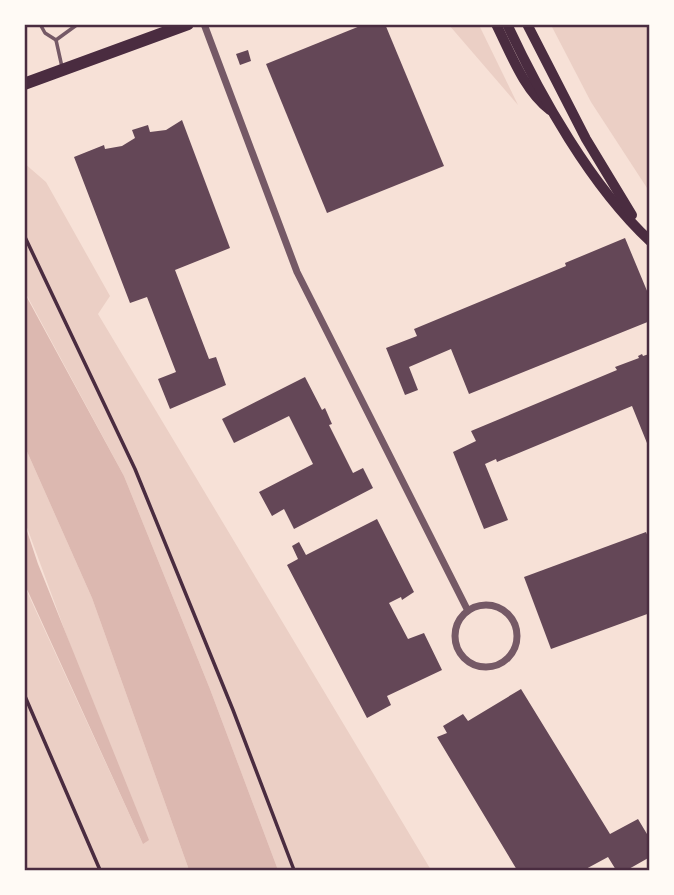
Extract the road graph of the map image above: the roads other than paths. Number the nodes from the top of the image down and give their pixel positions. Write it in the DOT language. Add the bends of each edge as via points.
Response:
graph roads {
  1 [pos="40,24"];
  2 [pos="78,24"];
  3 [pos="188,24"];
  4 [pos="204,24"];
  5 [pos="496,24"];
  6 [pos="507,24"];
  7 [pos="527,24"];
  8 [pos="56,40"];
  9 [pos="63,71"];
  10 [pos="24,84"];
  11 [pos="556,116"];
  12 [pos="649,240"];
  13 [pos="468,611"];
  1 -- 8 [label="lane"];
  2 -- 8 [label="lane"];
  3 -- 9 [label="main road"];
  4 -- 13 [label="street" via="297,272"];
  5 -- 11 [label="main road" via="539,102"];
  6 -- 11 [label="main road"];
  7 -- 12 [label="main road" via="586,139"];
  8 -- 9 [label="lane"];
  9 -- 10 [label="main road"];
  11 -- 12 [label="main road" via="629,222"];
  13 -- 13 [label="street" via="454,636 461,655 487,668 506,660 516,642 507,614 488,605"];
}
